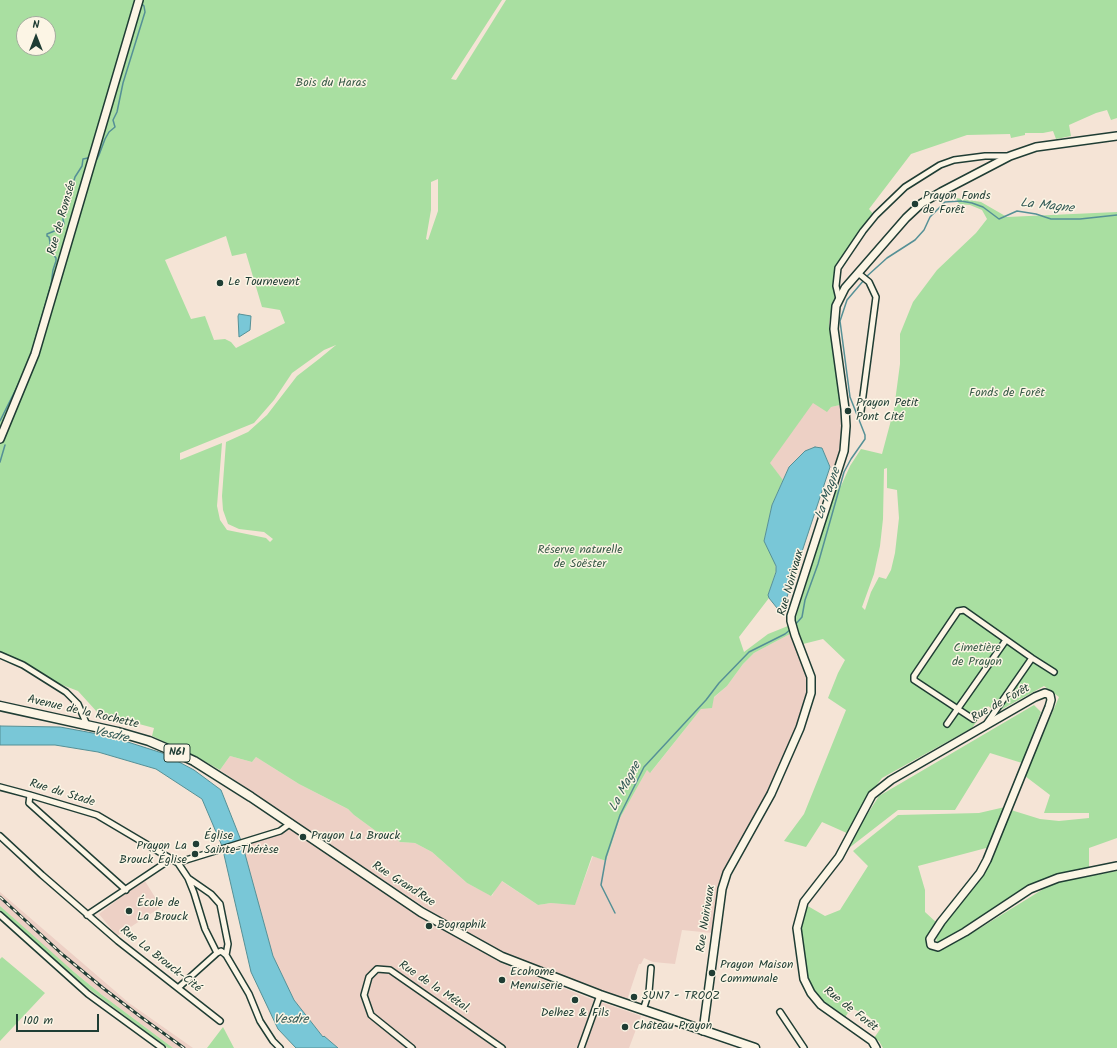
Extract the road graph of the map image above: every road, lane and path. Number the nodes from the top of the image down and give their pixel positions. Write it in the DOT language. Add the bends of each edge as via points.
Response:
graph roads {
  1 [pos="139,0"];
  2 [pos="1117,136"];
  3 [pos="1010,156"];
  4 [pos="860,274"];
  5 [pos="839,299"];
  6 [pos="861,411"];
  7 [pos="0,439"];
  8 [pos="1006,640"];
  9 [pos="0,655"];
  10 [pos="1032,658"];
  11 [pos="1054,672"];
  12 [pos="0,706"];
  13 [pos="958,709"];
  14 [pos="973,719"];
  15 [pos="947,724"];
  16 [pos="987,724"];
  17 [pos="87,725"];
  18 [pos="0,787"];
  19 [pos="30,795"];
  20 [pos="251,796"];
  21 [pos="291,823"];
  22 [pos="0,836"];
  23 [pos="171,859"];
  24 [pos="178,863"];
  25 [pos="1117,866"];
  26 [pos="188,878"];
  27 [pos="126,890"];
  28 [pos="0,915"];
  29 [pos="87,915"];
  30 [pos="217,953"];
  31 [pos="226,955"];
  32 [pos="651,968"];
  33 [pos="178,988"];
  34 [pos="600,995"];
  35 [pos="643,1010"];
  36 [pos="780,1012"];
  37 [pos="220,1021"];
  38 [pos="703,1031"];
  39 [pos="752,1047"];
  40 [pos="162,1048"];
  41 [pos="280,1048"];
  42 [pos="412,1048"];
  43 [pos="502,1048"];
  44 [pos="581,1048"];
  45 [pos="804,1048"];
  46 [pos="876,1048"];
  1 -- 7 [label="street, Rue de Romsée" via="35,354"];
  2 -- 3 [label="street, Rue Noirivaux" via="1036,148"];
  3 -- 4 [label="street, Rue Noirivaux" via="922,203 906,218"];
  3 -- 5 [label="street" via="954,160 940,165 905,187 876,215 838,268 836,286"];
  4 -- 5 [label="street, Rue Noirivaux" via="845,288"];
  4 -- 6 [label="street" via="869,282 876,298"];
  5 -- 38 [label="street, Rue Noirivaux" via="834,329 845,409 844,450 791,616 792,627 811,678 811,693 800,728 771,794 727,873 722,889"];
  8 -- 10 [label="street"];
  8 -- 13 [label="street"];
  8 -- 13 [label="street" via="964,610 958,611 914,676 914,680"];
  9 -- 17 [label="street" via="23,665 66,692 78,704"];
  10 -- 11 [label="street"];
  10 -- 16 [label="street"];
  12 -- 17 [label="main road, Avenue de la Rochette / N61"];
  13 -- 14 [label="street"];
  13 -- 15 [label="street"];
  16 -- 25 [label="street, Rue de Forêt" via="1035,697 1044,693 1050,695 1049,707 987,860 980,873 941,922 930,939 931,945 938,947 965,932 1030,889 1058,878"];
  16 -- 46 [label="street, Rue de Forêt" via="891,780 872,795 839,857 804,902 797,928 804,979 821,1005 872,1041"];
  17 -- 20 [label="main road, Avenue de la Rochette / N61" via="149,742 183,756"];
  18 -- 19 [label="street, Rue du Stade"];
  19 -- 23 [label="street, Rue du Stade" via="97,815"];
  19 -- 27 [label="street" via="29,803"];
  20 -- 21 [label="main road, Rue Grand'Rue / N61"];
  21 -- 24 [label="street" via="280,832"];
  21 -- 34 [label="main road, Rue Grand'Rue / N61" via="435,920 502,957"];
  22 -- 29 [label="street, Rue La Brouck-Cité"];
  23 -- 24 [label="street, Rue du Stade"];
  23 -- 27 [label="street"];
  24 -- 26 [label="street"];
  26 -- 30 [label="street" via="205,929"];
  26 -- 31 [label="street" via="211,894 220,904 228,944"];
  27 -- 29 [label="street"];
  28 -- 40 [label="street" via="82,989"];
  29 -- 33 [label="street, Rue La Brouck-Cité"];
  30 -- 31 [label="street" via="221,951"];
  30 -- 33 [label="street"];
  31 -- 41 [label="street" via="260,1021"];
  32 -- 35 [label="street" via="649,992"];
  33 -- 37 [label="street, Rue La Brouck-Cité"];
  34 -- 35 [label="main road, Rue Grand'Rue / N61"];
  34 -- 44 [label="street"];
  35 -- 38 [label="main road, Rue Grand'Rue / N61"];
  36 -- 45 [label="street"];
  38 -- 39 [label="main road, Rue Grand'Rue / N61"];
  42 -- 43 [label="street, Rue de la Métal." via="371,1015 364,995 369,977 377,969 390,970"];
}
